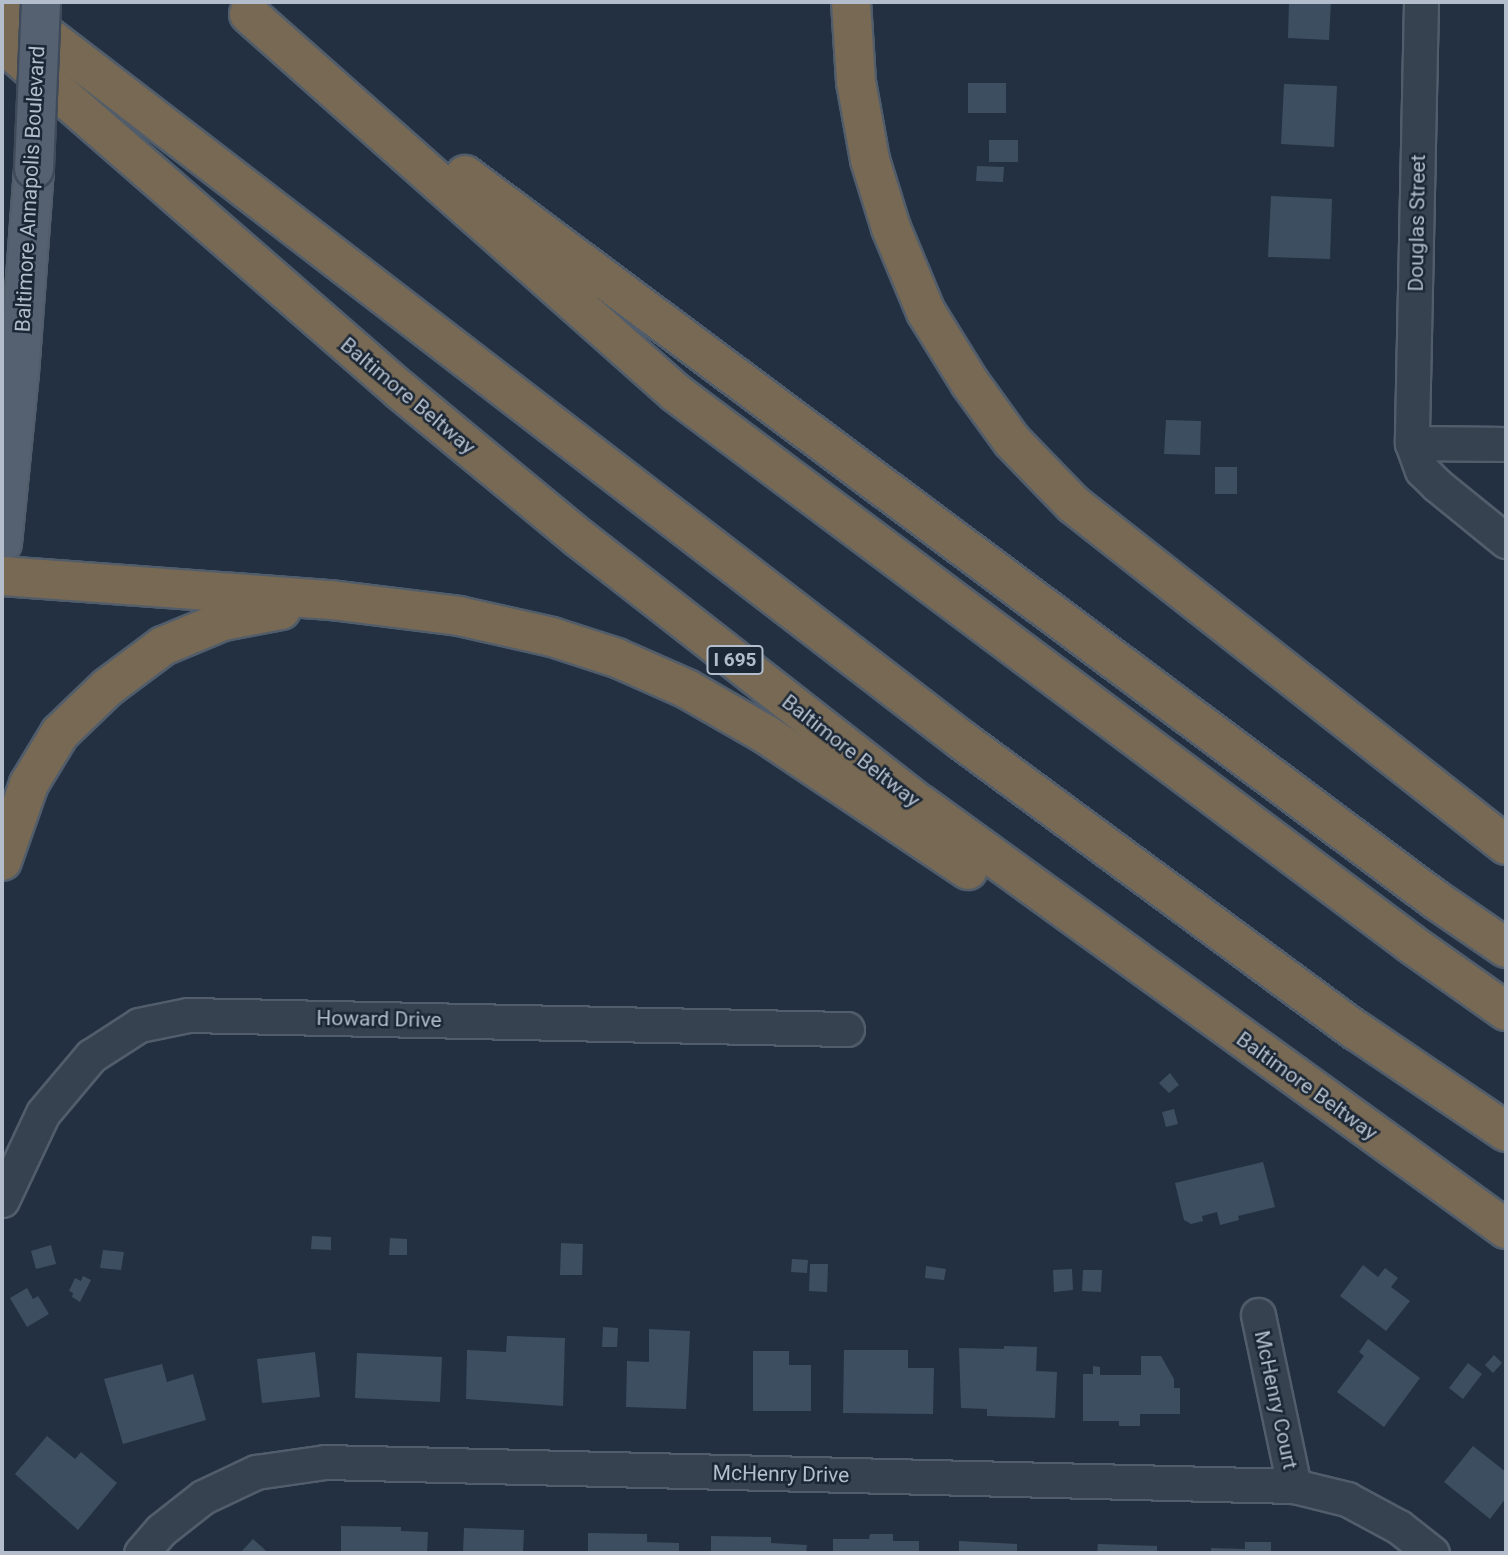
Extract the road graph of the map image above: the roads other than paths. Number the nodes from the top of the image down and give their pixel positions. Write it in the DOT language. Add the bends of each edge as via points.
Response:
graph roads {
  1 [pos="3,2"];
  2 [pos="41,2"];
  3 [pos="851,2"];
  4 [pos="1421,2"];
  5 [pos="241,8"];
  6 [pos="2,43"];
  7 [pos="1412,443"];
  8 [pos="1506,444"];
  9 [pos="1506,541"];
  10 [pos="2,543"];
  11 [pos="2,576"];
  12 [pos="331,600"];
  13 [pos="1506,845"];
  14 [pos="2,860"];
  15 [pos="1506,948"];
  16 [pos="1506,1011"];
  17 [pos="847,1029"];
  18 [pos="1319,1095"];
  19 [pos="1506,1132"];
  20 [pos="2,1200"];
  21 [pos="1506,1229"];
  22 [pos="1258,1315"];
  23 [pos="1294,1486"];
  24 [pos="141,1553"];
  25 [pos="1432,1553"];
  1 -- 19 [label="highway" via="963,741 1357,1031"];
  2 -- 10 [label="main road, Baltimore Annapolis Boulevard, bridge" via="34,169"];
  3 -- 13 [label="highway" via="856,82 870,160 891,228 926,312 1013,441 1073,504"];
  4 -- 7 [label="street, Douglas Street"];
  5 -- 15 [label="highway"];
  5 -- 16 [label="highway" via="676,393"];
  6 -- 18 [label="highway, Baltimore Beltway / I 695" via="400,390 579,538 920,804"];
  7 -- 8 [label="street"];
  7 -- 9 [label="street" via="1422,470"];
  11 -- 12 [label="highway"];
  12 -- 14 [label="highway" via="223,621 163,646 108,687 60,733 29,784"];
  12 -- 18 [label="highway" via="459,616 552,637 617,658 687,689 767,735"];
  17 -- 20 [label="street, Howard Drive" via="188,1015 139,1025 91,1056 43,1113"];
  18 -- 21 [label="highway, Baltimore Beltway / I 695"];
  22 -- 23 [label="street, McHenry Court"];
  23 -- 24 [label="street, McHenry Drive" via="325,1462 256,1472 203,1497 161,1530"];
  23 -- 25 [label="street, McHenry Drive" via="1347,1499 1399,1527"];
}
